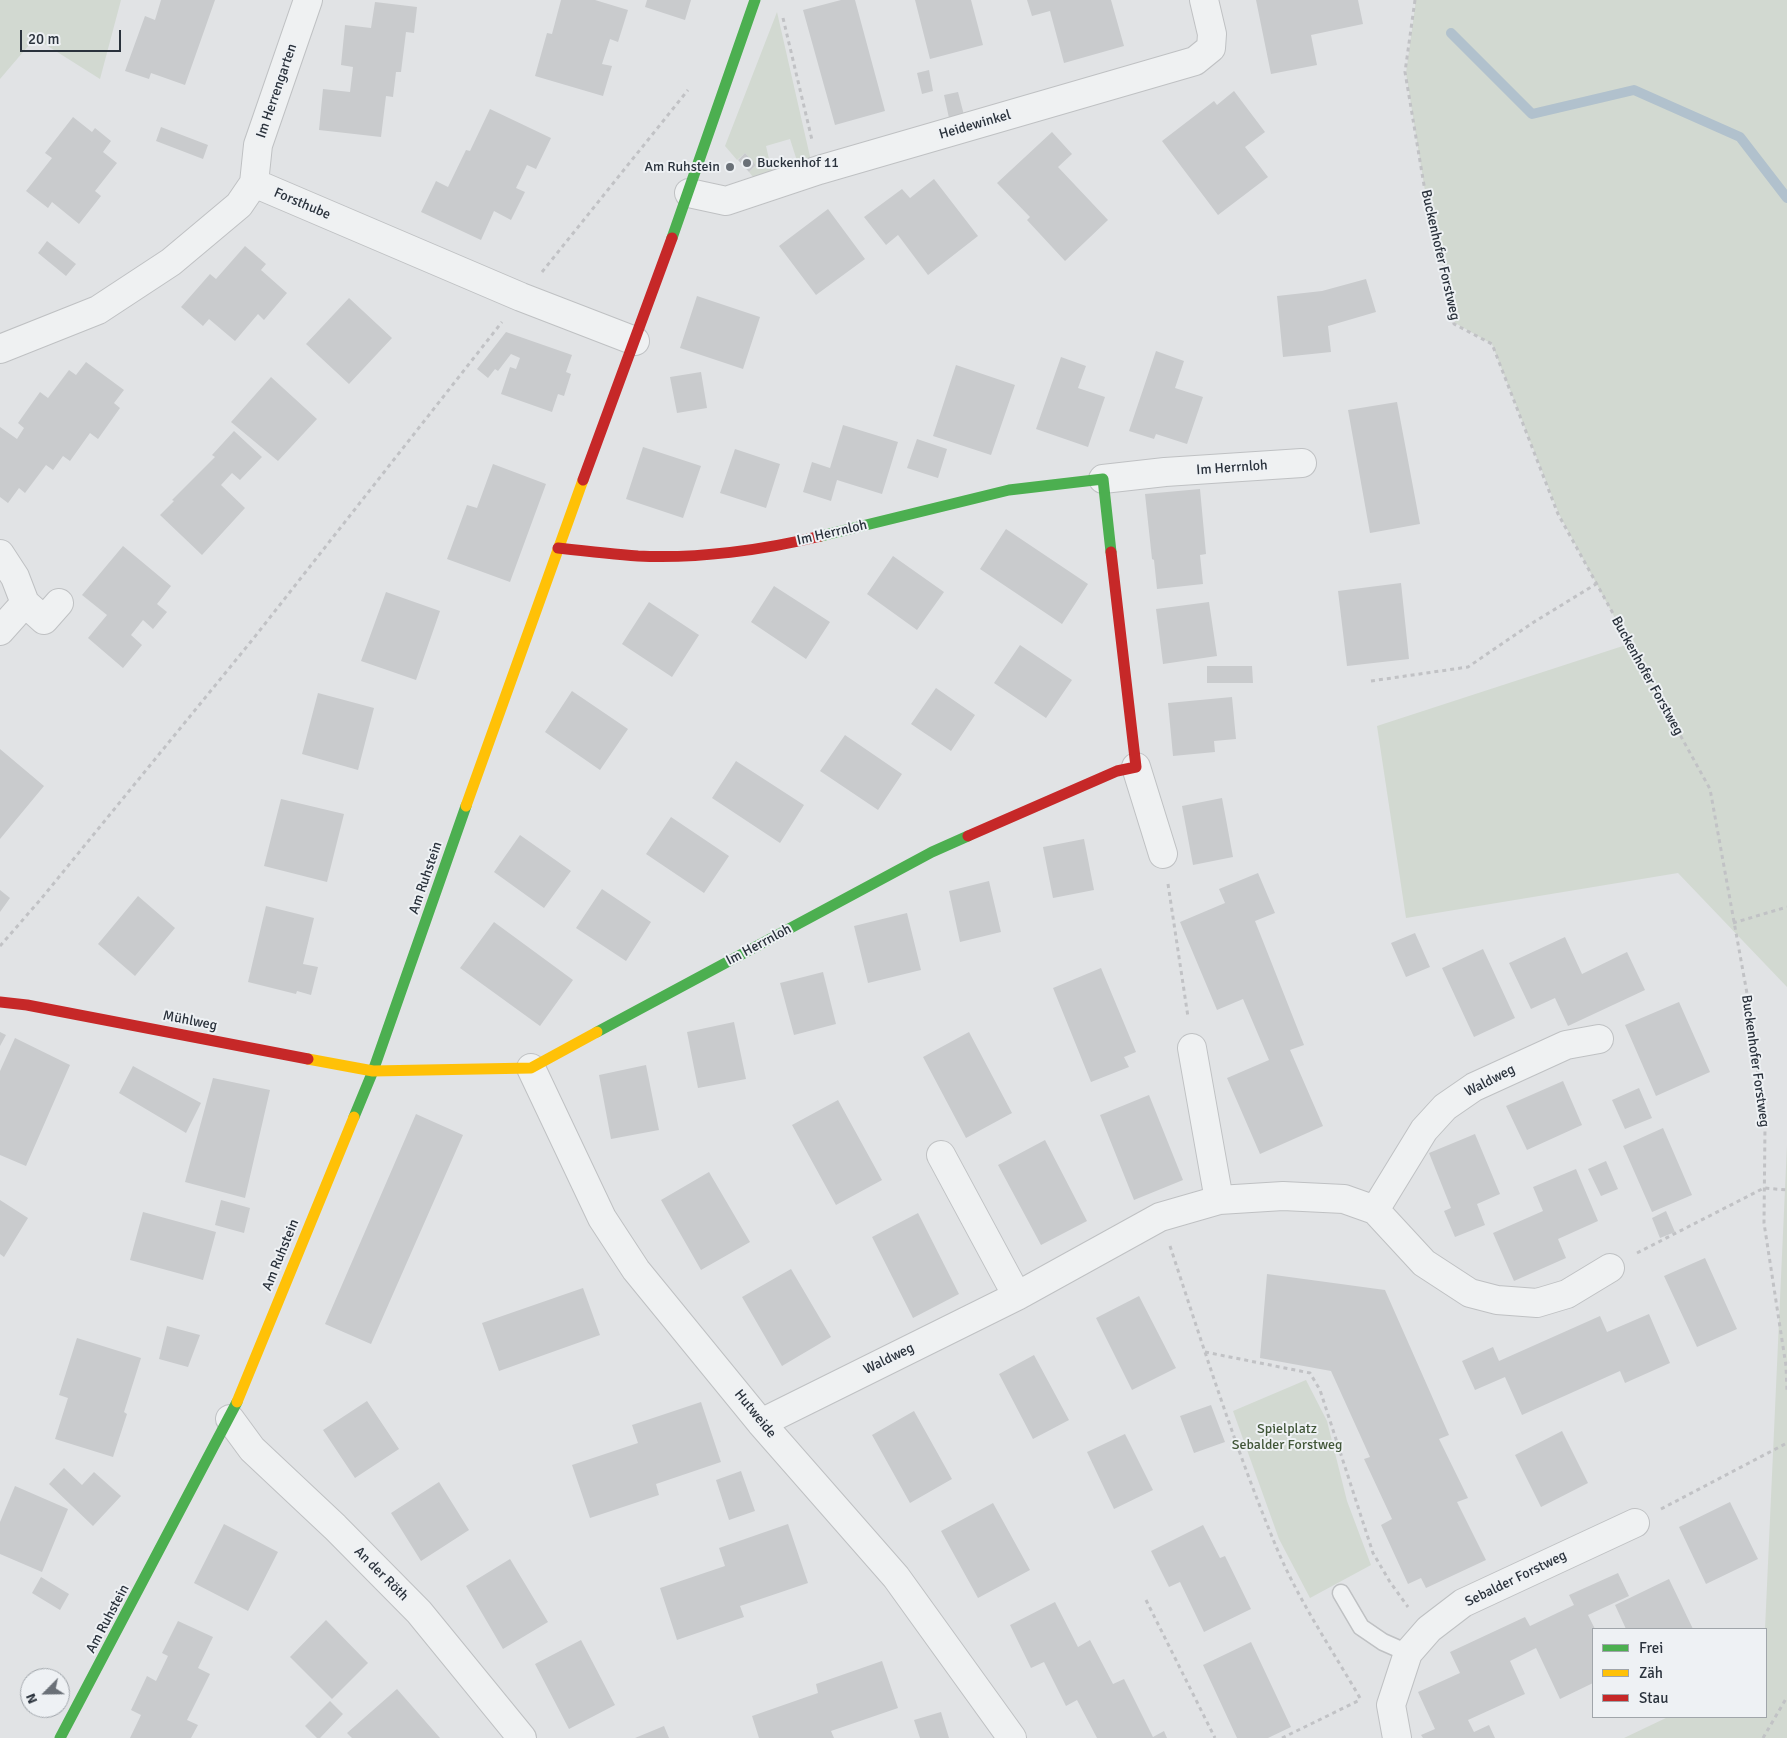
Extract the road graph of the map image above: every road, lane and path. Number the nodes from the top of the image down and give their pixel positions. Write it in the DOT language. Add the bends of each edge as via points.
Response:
graph roads {
  1 [pos="308,0"];
  2 [pos="755,0"];
  3 [pos="1204,0"];
  4 [pos="1415,0"];
  5 [pos="780,8"];
  6 [pos="689,89"];
  7 [pos="819,170"];
  8 [pos="254,183"];
  9 [pos="689,193"];
  10 [pos="540,274"];
  11 [pos="506,317"];
  12 [pos="635,341"];
  13 [pos="0,349"];
  14 [pos="1302,463"];
  15 [pos="1103,479"];
  16 [pos="558,548"];
  17 [pos="0,554"];
  18 [pos="1596,584"];
  19 [pos="25,603"];
  20 [pos="59,603"];
  21 [pos="0,631"];
  22 [pos="1371,681"];
  23 [pos="1136,766"];
  24 [pos="1163,854"];
  25 [pos="1787,907"];
  26 [pos="1732,923"];
  27 [pos="0,946"];
  28 [pos="0,1002"];
  29 [pos="1599,1039"];
  30 [pos="1192,1048"];
  31 [pos="532,1068"];
  32 [pos="373,1071"];
  33 [pos="941,1156"];
  34 [pos="1764,1188"];
  35 [pos="1787,1190"];
  36 [pos="1219,1200"];
  37 [pos="1375,1210"];
  38 [pos="1160,1217"];
  39 [pos="1610,1268"];
  40 [pos="1017,1296"];
  41 [pos="1205,1352"];
  42 [pos="1787,1392"];
  43 [pos="230,1419"];
  44 [pos="761,1423"];
  45 [pos="1787,1443"];
  46 [pos="1635,1523"];
  47 [pos="1341,1593"];
  48 [pos="1146,1600"];
  49 [pos="1429,1629"];
  50 [pos="1408,1653"];
  51 [pos="1787,1698"];
  52 [pos="60,1738"];
  53 [pos="522,1738"];
  54 [pos="1012,1738"];
  55 [pos="1215,1738"];
  56 [pos="1282,1738"];
  57 [pos="1397,1738"];
  58 [pos="1763,1738"];
  1 -- 8 [label="street, Im Herrengarten" via="258,145"];
  2 -- 9 [label="street, Am Ruhstein"];
  3 -- 7 [label="street, Heidewinkel" via="1212,34 1211,48 1195,61"];
  4 -- 18 [label="path, Buckenhofer Forstweg" via="1405,72 1425,190 1454,324 1492,344 1558,514"];
  5 -- 7 [label="path"];
  6 -- 10 [label="path"];
  7 -- 9 [label="street, Heidewinkel" via="726,201"];
  8 -- 12 [label="street, Forsthube" via="521,297"];
  8 -- 13 [label="street" via="239,205 171,262 104,306"];
  9 -- 12 [label="street, Am Ruhstein"];
  11 -- 27 [label="path" via="247,646"];
  12 -- 16 [label="street, Am Ruhstein"];
  14 -- 15 [label="street, Im Herrnloh"];
  15 -- 16 [label="street, Im Herrnloh" via="1009,490 800,542 694,556 639,556"];
  15 -- 23 [label="street"];
  16 -- 32 [label="street, Am Ruhstein"];
  17 -- 19 [label="street" via="15,577"];
  18 -- 22 [label="path" via="1468,667"];
  18 -- 26 [label="path, Buckenhofer Forstweg" via="1710,789"];
  19 -- 20 [label="street" via="44,620"];
  19 -- 21 [label="street"];
  23 -- 24 [label="street"];
  23 -- 31 [label="street, Im Herrnloh" via="1117,771 932,852"];
  24 -- 30 [label="path"];
  25 -- 26 [label="path"];
  26 -- 34 [label="path, Buckenhofer Forstweg" via="1750,1010 1765,1126"];
  28 -- 32 [label="street, Mühlweg"];
  29 -- 37 [label="street, Waldweg" via="1566,1045 1474,1087 1445,1107 1424,1130"];
  30 -- 36 [label="street"];
  31 -- 32 [label="street, Im Herrnloh"];
  31 -- 44 [label="street, Hutweide" via="602,1218 636,1270"];
  32 -- 43 [label="street, Am Ruhstein"];
  33 -- 40 [label="street"];
  34 -- 35 [label="path"];
  34 -- 39 [label="path"];
  34 -- 42 [label="path, Buckenhofer Forstweg" via="1764,1223 1786,1366"];
  36 -- 37 [label="street, Waldweg" via="1283,1196 1344,1199"];
  36 -- 38 [label="street, Waldweg"];
  37 -- 39 [label="street, Waldweg" via="1424,1263 1470,1293 1497,1300 1537,1303 1567,1294"];
  38 -- 40 [label="street, Waldweg"];
  38 -- 41 [label="path"];
  40 -- 44 [label="street, Waldweg"];
  41 -- 49 [label="path" via="1310,1374 1320,1390 1373,1553 1390,1582"];
  41 -- 56 [label="path" via="1275,1546 1361,1700"];
  43 -- 52 [label="street, Am Ruhstein"];
  43 -- 53 [label="street, An der Röth" via="252,1449 419,1612"];
  44 -- 54 [label="street, Hutweide" via="896,1577"];
  45 -- 46 [label="path"];
  46 -- 49 [label="street, Sebalder Forstweg" via="1463,1604"];
  47 -- 50 [label="lane" via="1361,1627 1382,1642"];
  48 -- 55 [label="path"];
  49 -- 50 [label="street, Sebalder Forstweg"];
  50 -- 57 [label="street, Sebalder Forstweg" via="1391,1704"];
  51 -- 58 [label="path"];
}
